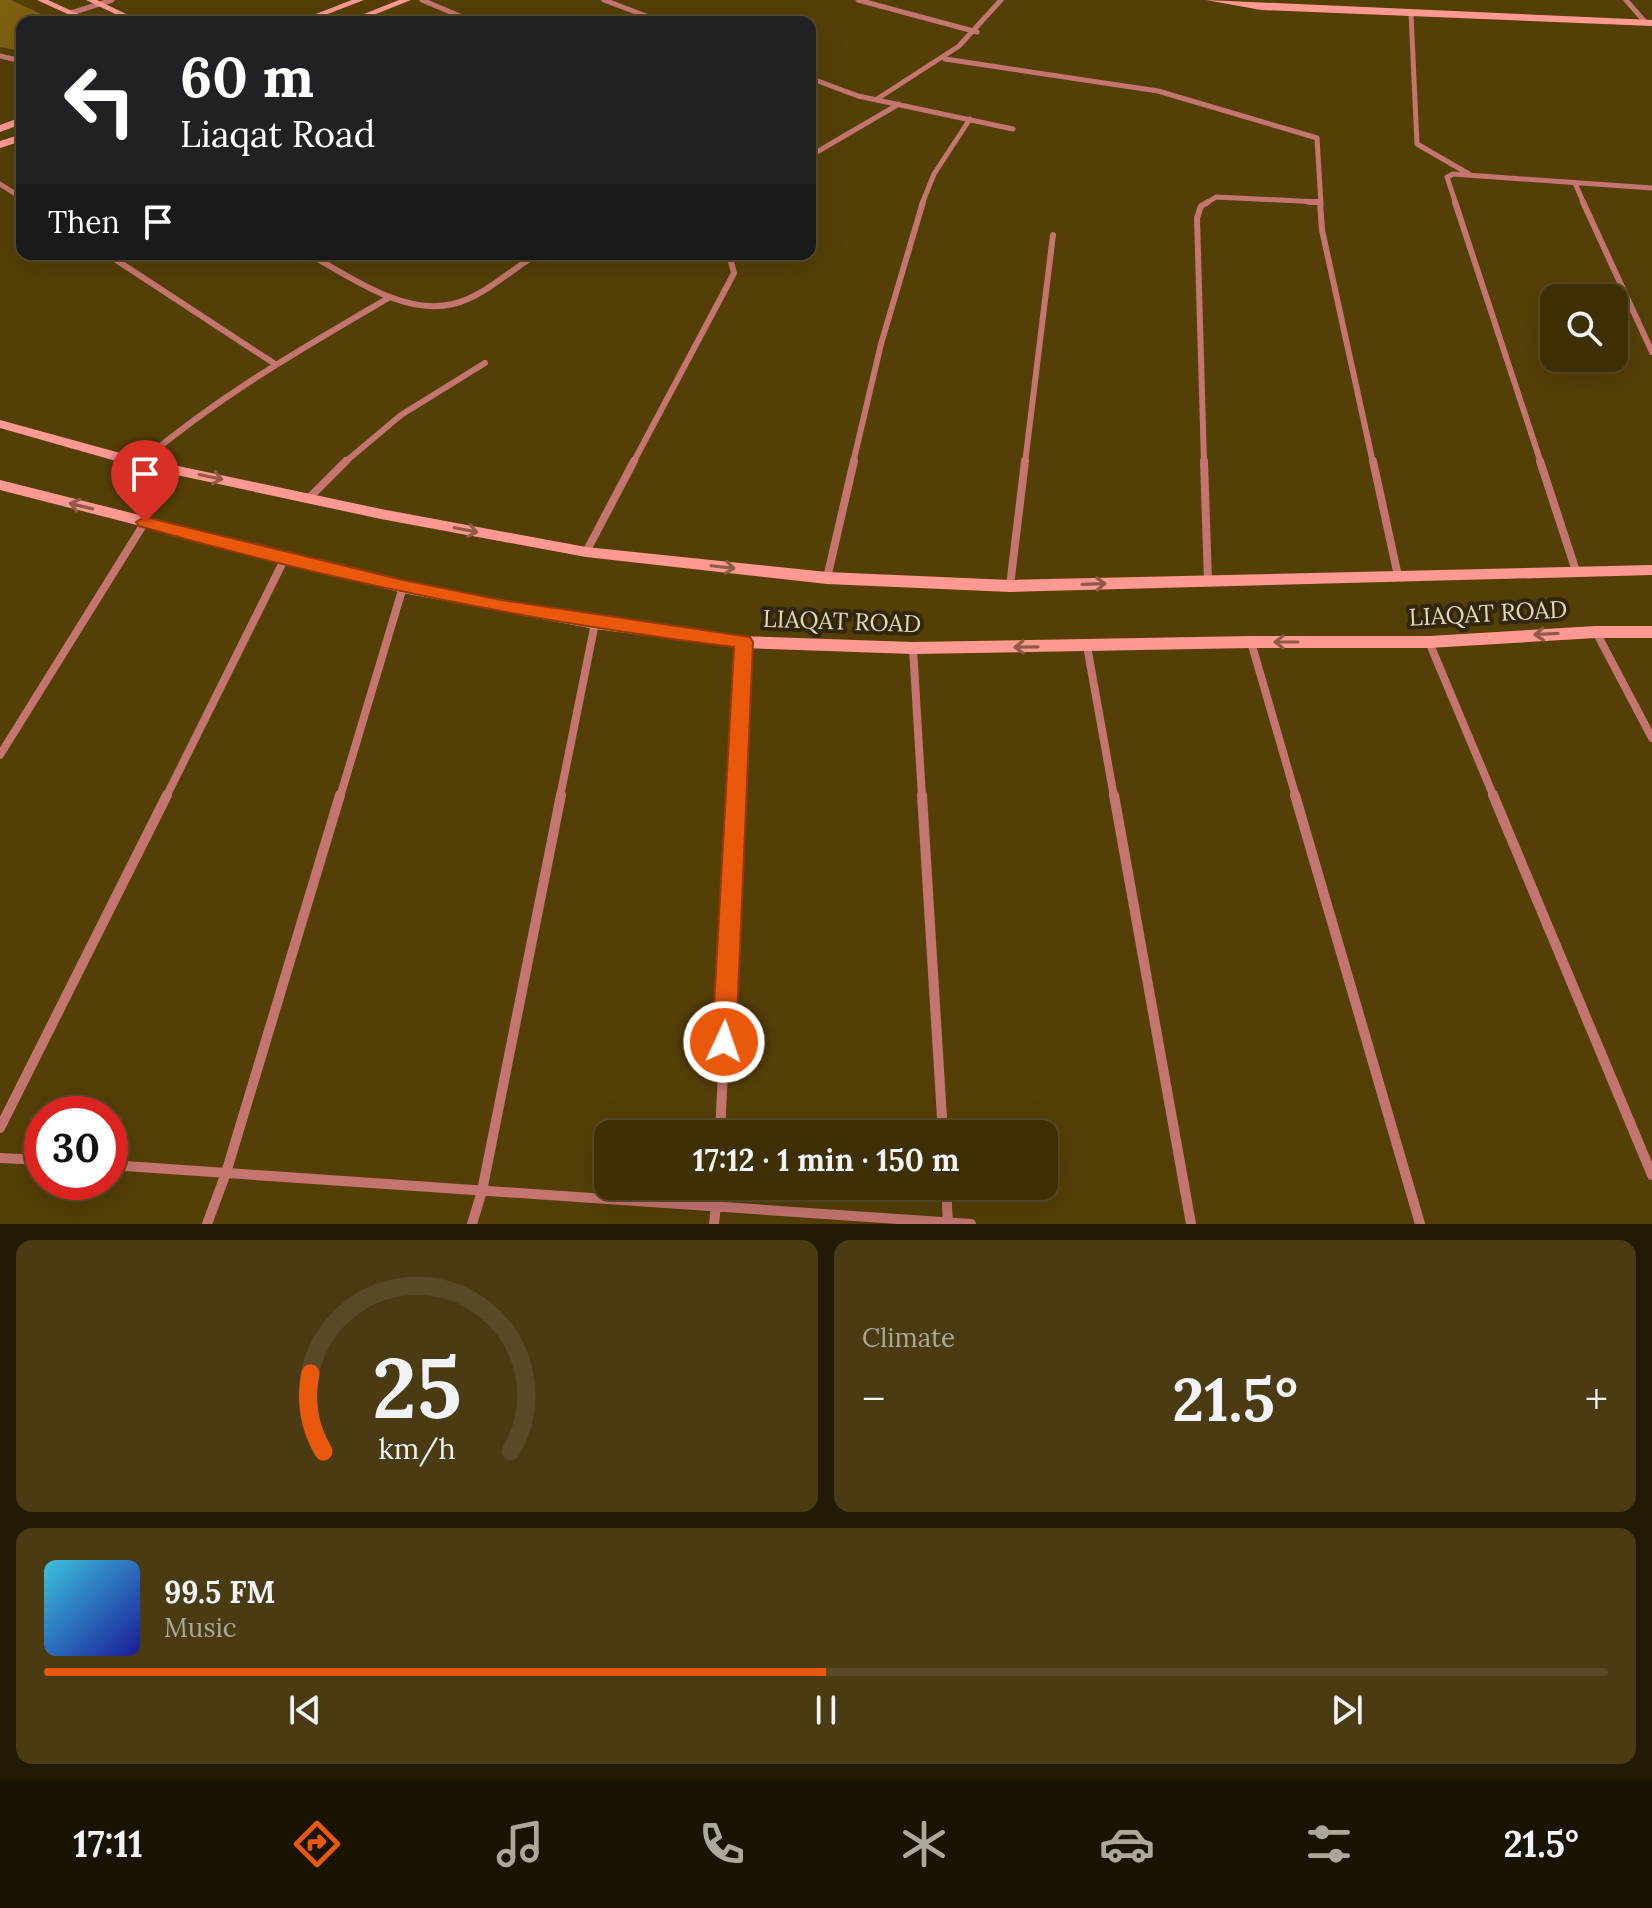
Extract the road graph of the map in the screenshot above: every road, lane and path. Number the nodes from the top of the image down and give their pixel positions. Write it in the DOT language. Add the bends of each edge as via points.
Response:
graph roads {
  1 [pos="41,0"];
  2 [pos="112,0"];
  3 [pos="360,0"];
  4 [pos="407,0"];
  5 [pos="422,0"];
  6 [pos="604,0"];
  7 [pos="858,0"];
  8 [pos="1001,0"];
  9 [pos="1210,0"];
  10 [pos="1626,0"];
  11 [pos="94,2"];
  12 [pos="1234,2"];
  13 [pos="71,13"];
  14 [pos="1411,13"];
  15 [pos="78,16"];
  16 [pos="126,16"];
  17 [pos="316,16"];
  18 [pos="364,16"];
  19 [pos="460,16"];
  20 [pos="646,16"];
  21 [pos="1649,23"];
  22 [pos="977,32"];
  23 [pos="945,59"];
  24 [pos="816,80"];
  25 [pos="877,99"];
  26 [pos="900,103"];
  27 [pos="970,119"];
  28 [pos="1013,129"];
  29 [pos="816,152"];
  30 [pos="1470,175"];
  31 [pos="1575,183"];
  32 [pos="1652,188"];
  33 [pos="1319,202"];
  34 [pos="1053,235"];
  35 [pos="116,260"];
  36 [pos="320,260"];
  37 [pos="528,260"];
  38 [pos="731,260"];
  39 [pos="390,297"];
  40 [pos="1652,352"];
  41 [pos="485,363"];
  42 [pos="275,364"];
  43 [pos="0,424"];
  44 [pos="141,462"];
  45 [pos="0,485"];
  46 [pos="309,498"];
  47 [pos="145,522"];
  48 [pos="586,552"];
  49 [pos="286,556"];
  50 [pos="1652,570"];
  51 [pos="1576,571"];
  52 [pos="1398,576"];
  53 [pos="827,578"];
  54 [pos="1208,581"];
  55 [pos="1010,586"];
  56 [pos="403,587"];
  57 [pos="595,623"];
  58 [pos="1596,632"];
  59 [pos="1652,632"];
  60 [pos="743,642"];
  61 [pos="1251,642"];
  62 [pos="1429,642"];
  63 [pos="1087,646"];
  64 [pos="913,648"];
  65 [pos="1652,738"];
  66 [pos="0,755"];
  67 [pos="721,1120"];
  68 [pos="942,1120"];
  69 [pos="0,1128"];
  70 [pos="0,1158"];
  71 [pos="24,1159"];
  72 [pos="128,1166"];
  73 [pos="226,1173"];
  74 [pos="1652,1175"];
  75 [pos="482,1191"];
  76 [pos="717,1200"];
  77 [pos="947,1200"];
  78 [pos="717,1208"];
  79 [pos="948,1223"];
  80 [pos="207,1224"];
  81 [pos="472,1224"];
  82 [pos="714,1224"];
  83 [pos="971,1224"];
  84 [pos="1191,1224"];
  85 [pos="1420,1224"];
  1 -- 13 [label="main road"];
  2 -- 11 [label="street"];
  3 -- 17 [label="main road"];
  4 -- 18 [label="main road"];
  5 -- 19 [label="street"];
  6 -- 20 [label="street"];
  7 -- 22 [label="street"];
  8 -- 22 [label="street"];
  9 -- 12 [label="main road"];
  10 -- 21 [label="street"];
  11 -- 13 [label="street"];
  11 -- 16 [label="main road"];
  12 -- 14 [label="main road"];
  13 -- 15 [label="main road"];
  14 -- 21 [label="main road"];
  14 -- 30 [label="street" via="1417,144"];
  22 -- 23 [label="street"];
  23 -- 25 [label="street"];
  23 -- 33 [label="street" via="1158,91 1313,136 1318,140"];
  24 -- 25 [label="street"];
  25 -- 26 [label="street"];
  26 -- 27 [label="street"];
  26 -- 29 [label="street"];
  27 -- 28 [label="street"];
  27 -- 53 [label="street" via="934,174 915,221"];
  30 -- 31 [label="street"];
  30 -- 51 [label="street" via="1447,177"];
  31 -- 32 [label="street"];
  31 -- 40 [label="street"];
  33 -- 52 [label="street"];
  33 -- 54 [label="street" via="1216,197 1201,206 1197,218"];
  34 -- 55 [label="street"];
  35 -- 42 [label="street"];
  36 -- 39 [label="street"];
  37 -- 39 [label="street" via="457,303 441,306"];
  38 -- 48 [label="street" via="734,273"];
  39 -- 42 [label="street"];
  41 -- 46 [label="street" via="401,415"];
  42 -- 44 [label="street" via="193,418"];
  43 -- 44 [label="main road"];
  44 -- 46 [label="main road, one-way"];
  47 -- 45 [label="main road, LIAQAT ROAD, one-way"];
  46 -- 48 [label="main road, one-way"];
  47 -- 49 [label="main road, LIAQAT ROAD"];
  47 -- 66 [label="street"];
  48 -- 53 [label="main road, one-way"];
  49 -- 56 [label="main road, LIAQAT ROAD"];
  49 -- 69 [label="street"];
  50 -- 51 [label="main road"];
  51 -- 52 [label="main road"];
  52 -- 54 [label="main road"];
  53 -- 55 [label="main road"];
  55 -- 54 [label="main road, one-way"];
  56 -- 57 [label="main road, LIAQAT ROAD"];
  56 -- 73 [label="street"];
  57 -- 60 [label="main road, LIAQAT ROAD"];
  57 -- 75 [label="street"];
  58 -- 59 [label="main road, LIAQAT ROAD"];
  58 -- 62 [label="main road, LIAQAT ROAD, one-way"];
  58 -- 65 [label="street"];
  60 -- 64 [label="main road, LIAQAT ROAD"];
  60 -- 67 [label="street"];
  62 -- 61 [label="main road, LIAQAT ROAD, one-way"];
  61 -- 63 [label="main road, LIAQAT ROAD"];
  61 -- 85 [label="street"];
  62 -- 74 [label="street"];
  63 -- 64 [label="main road, LIAQAT ROAD, one-way"];
  63 -- 84 [label="street"];
  64 -- 68 [label="street"];
  70 -- 71 [label="street"];
  72 -- 73 [label="street"];
  73 -- 75 [label="street"];
  73 -- 80 [label="street"];
  75 -- 78 [label="street"];
  75 -- 81 [label="street"];
  76 -- 78 [label="street"];
  77 -- 79 [label="street"];
  78 -- 79 [label="street"];
  78 -- 82 [label="street"];
  79 -- 83 [label="street"];
}
